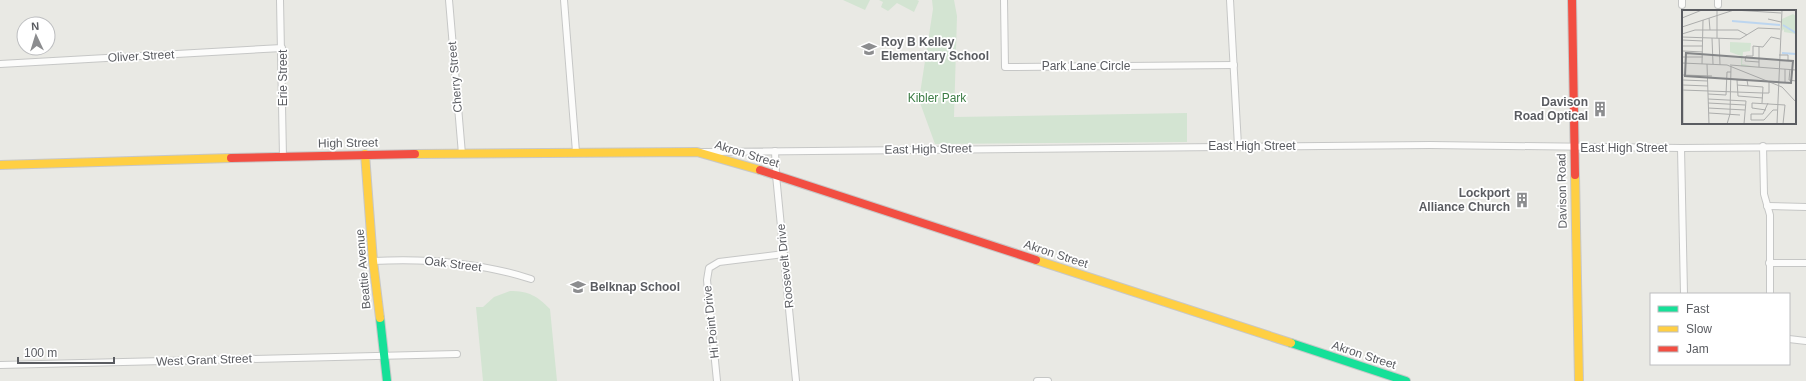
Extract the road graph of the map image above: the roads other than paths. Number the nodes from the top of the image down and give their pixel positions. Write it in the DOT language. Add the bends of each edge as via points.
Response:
graph roads {
  1 [pos="280,0"];
  2 [pos="449,0"];
  3 [pos="564,0"];
  4 [pos="1004,0"];
  5 [pos="1230,0"];
  6 [pos="1572,0"];
  7 [pos="282,48"];
  8 [pos="0,64"];
  9 [pos="1234,65"];
  10 [pos="1238,146"];
  11 [pos="1763,146"];
  12 [pos="1574,147"];
  13 [pos="1806,147"];
  14 [pos="1680,148"];
  15 [pos="775,151"];
  16 [pos="576,152"];
  17 [pos="697,152"];
  18 [pos="365,154"];
  19 [pos="462,154"];
  20 [pos="283,157"];
  21 [pos="0,165"];
  22 [pos="776,175"];
  23 [pos="1767,206"];
  24 [pos="1806,207"];
  25 [pos="784,254"];
  26 [pos="373,261"];
  27 [pos="1769,263"];
  28 [pos="1806,263"];
  29 [pos="531,279"];
  30 [pos="1684,293"];
  31 [pos="1770,293"];
  32 [pos="1790,339"];
  33 [pos="1806,341"];
  34 [pos="457,354"];
  35 [pos="384,355"];
  36 [pos="0,365"];
  37 [pos="387,381"];
  38 [pos="717,381"];
  39 [pos="796,381"];
  40 [pos="1037,381"];
  41 [pos="1048,381"];
  42 [pos="1406,381"];
  43 [pos="1579,381"];
  1 -- 7 [label="street, Erie Street"];
  2 -- 19 [label="street, Cherry Street"];
  3 -- 16 [label="street"];
  4 -- 9 [label="street, Park Lane Circle" via="1005,67"];
  5 -- 9 [label="street"];
  6 -- 12 [label="main road, Davison Road"];
  7 -- 8 [label="street, Oliver Street"];
  7 -- 20 [label="street, Erie Street"];
  9 -- 10 [label="street"];
  10 -- 12 [label="street, East High Street"];
  10 -- 15 [label="street, East High Street"];
  11 -- 13 [label="street, East High Street"];
  11 -- 14 [label="street, East High Street"];
  11 -- 23 [label="street" via="1764,194"];
  12 -- 14 [label="street, East High Street"];
  12 -- 43 [label="main road, Davison Road"];
  14 -- 30 [label="street"];
  15 -- 17 [label="street, East High Street"];
  15 -- 22 [label="street, Roosevelt Drive"];
  16 -- 17 [label="main road, High Street"];
  16 -- 19 [label="main road, High Street"];
  17 -- 22 [label="main road, Akron Street"];
  18 -- 19 [label="main road, High Street"];
  18 -- 20 [label="main road, High Street"];
  18 -- 26 [label="main road, Beattie Avenue"];
  20 -- 21 [label="main road, High Street"];
  22 -- 25 [label="street, Roosevelt Drive"];
  22 -- 42 [label="main road, Akron Street"];
  23 -- 24 [label="street"];
  23 -- 27 [label="street" via="1770,215"];
  25 -- 38 [label="street, Hi Point Drive" via="719,262 709,268 707,280"];
  25 -- 39 [label="street, Roosevelt Drive"];
  26 -- 29 [label="street, Oak Street" via="452,263 499,270"];
  26 -- 35 [label="main road, Beattie Avenue"];
  27 -- 28 [label="street"];
  27 -- 31 [label="street"];
  32 -- 33 [label="street"];
  34 -- 35 [label="street, West Grant Street"];
  35 -- 36 [label="street, West Grant Street"];
  35 -- 37 [label="main road, Beattie Avenue"];
  40 -- 41 [label="street"];
}
